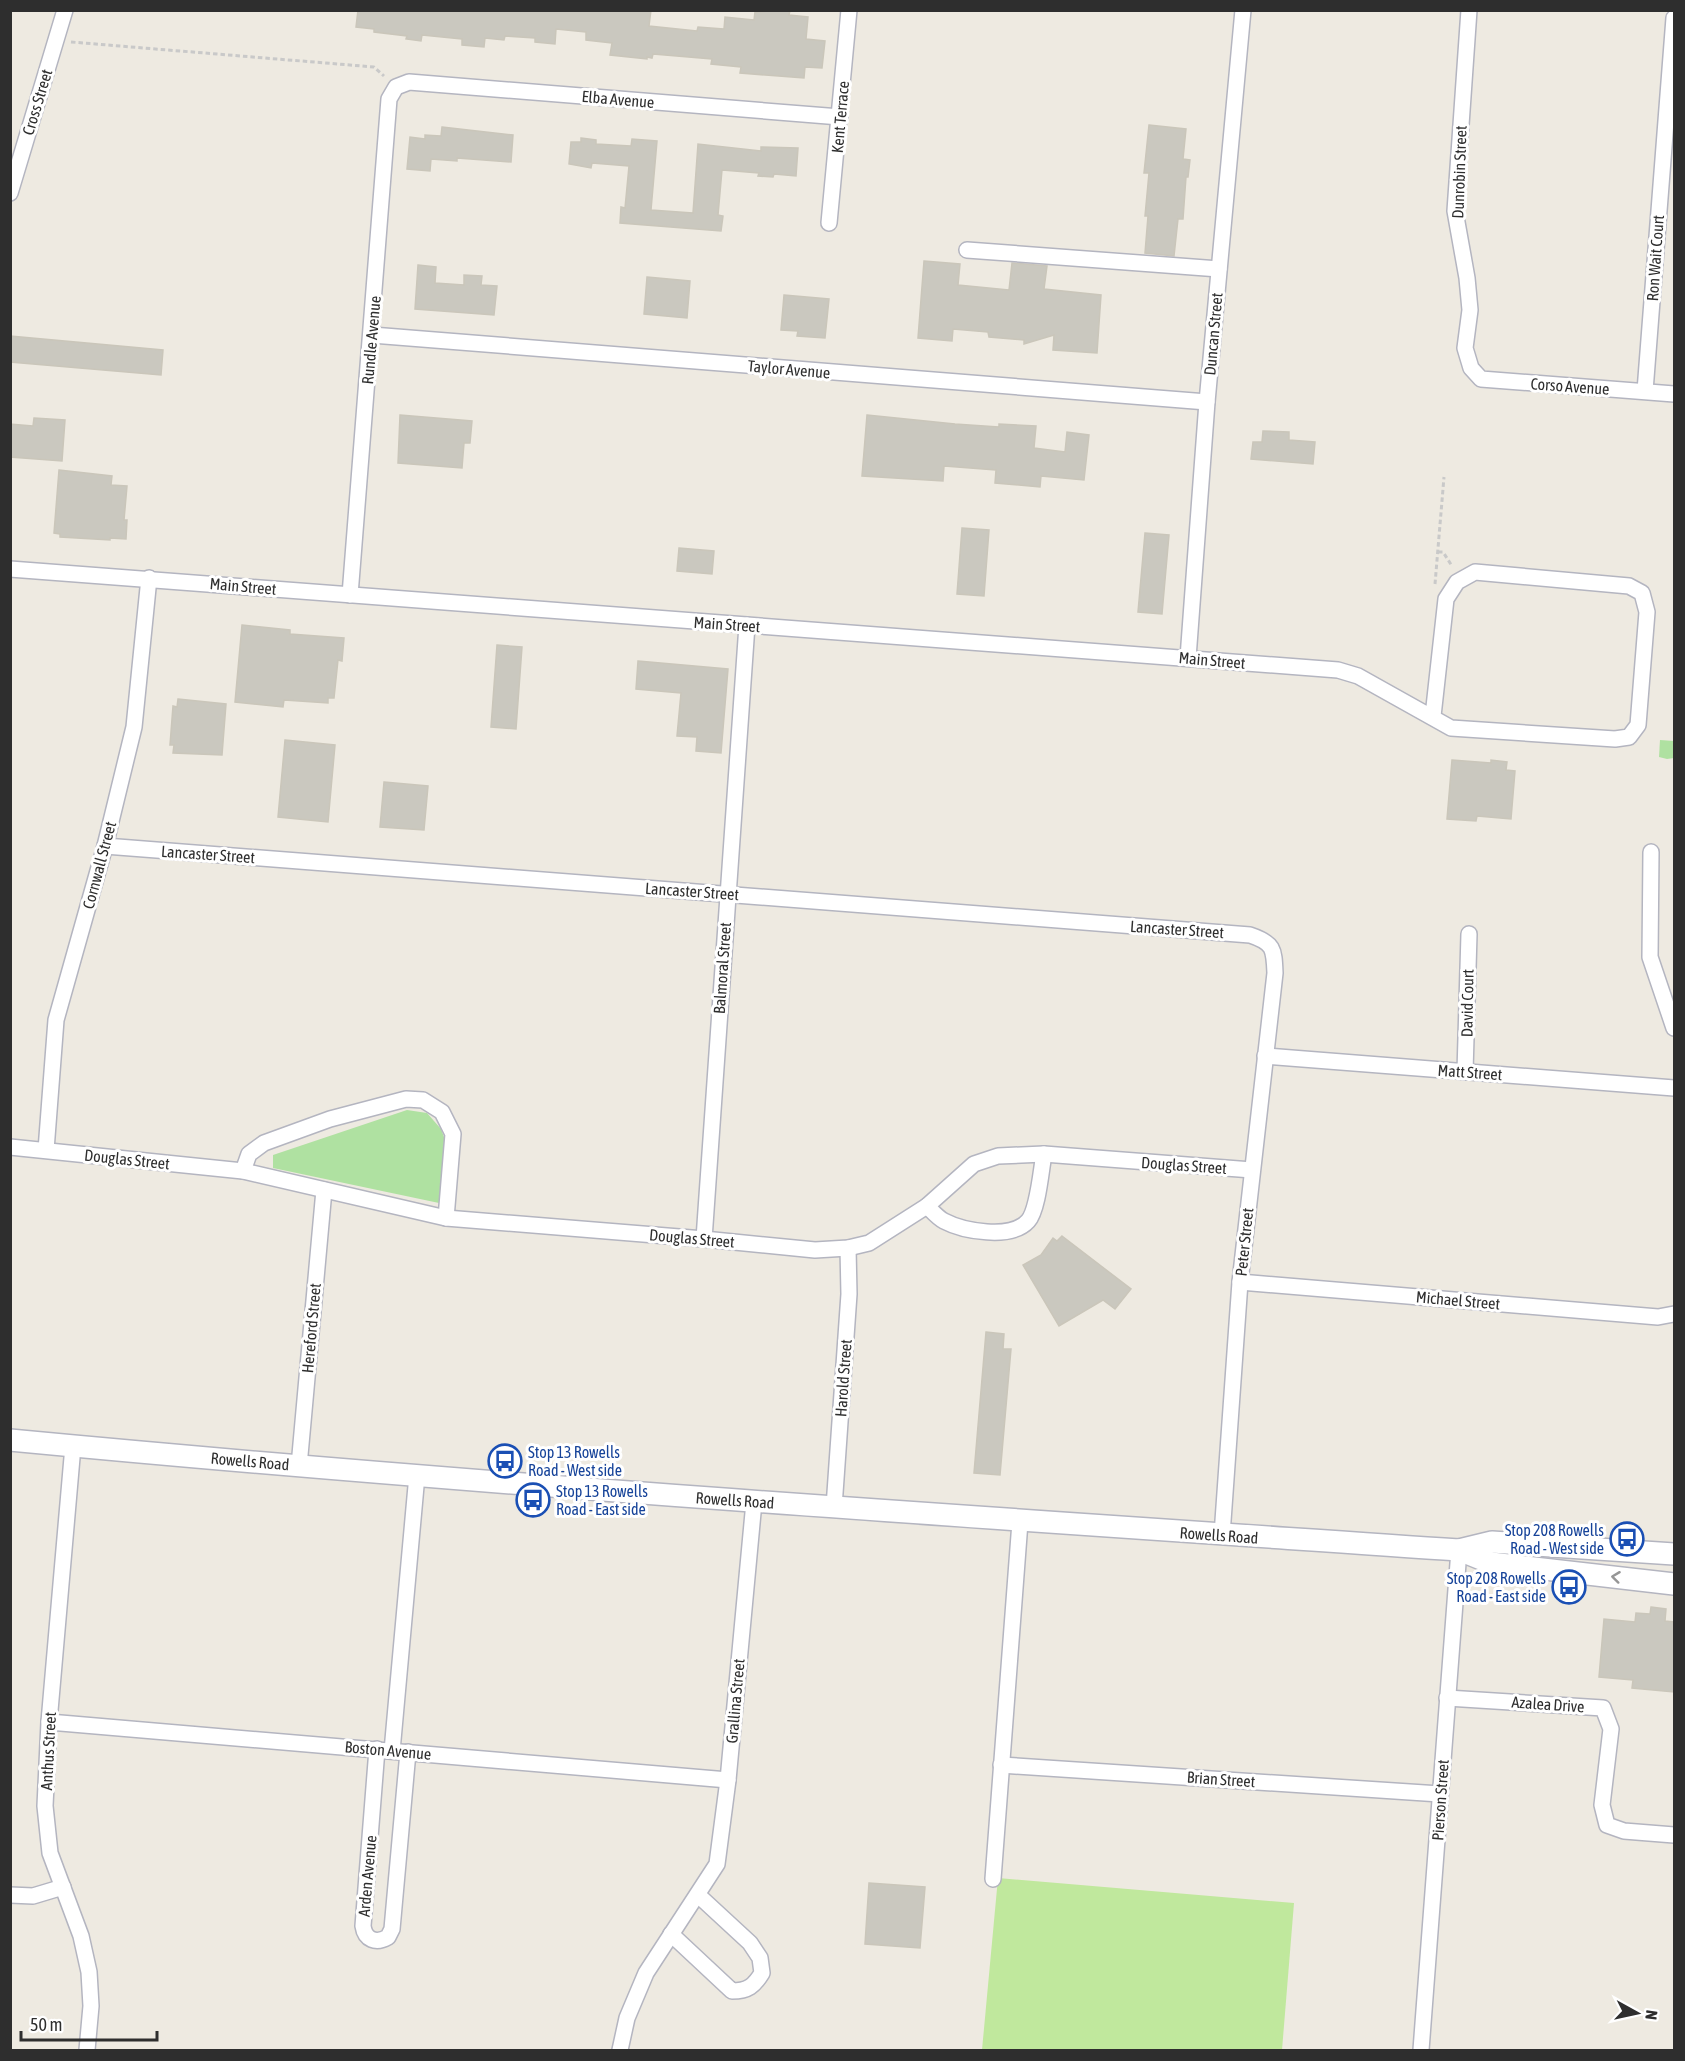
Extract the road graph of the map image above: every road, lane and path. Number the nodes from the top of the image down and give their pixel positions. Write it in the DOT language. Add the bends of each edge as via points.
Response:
graph roads {
  1 [pos="65,10"];
  2 [pos="849,10"];
  3 [pos="1243,10"];
  4 [pos="1469,10"];
  5 [pos="1674,18"];
  6 [pos="57,37"];
  7 [pos="396,87"];
  8 [pos="840,117"];
  9 [pos="10,193"];
  10 [pos="830,222"];
  11 [pos="967,250"];
  12 [pos="1219,269"];
  13 [pos="372,335"];
  14 [pos="1471,368"];
  15 [pos="1645,391"];
  16 [pos="1674,394"];
  17 [pos="1207,402"];
  18 [pos="1444,477"];
  19 [pos="1438,552"];
  20 [pos="1453,566"];
  21 [pos="10,569"];
  22 [pos="149,578"];
  23 [pos="1435,588"];
  24 [pos="350,595"];
  25 [pos="747,625"];
  26 [pos="1188,658"];
  27 [pos="1433,717"];
  28 [pos="105,846"];
  29 [pos="1651,852"];
  30 [pos="727,894"];
  31 [pos="1468,934"];
  32 [pos="1274,950"];
  33 [pos="1674,1028"];
  34 [pos="1265,1056"];
  35 [pos="1465,1072"];
  36 [pos="1674,1088"];
  37 [pos="10,1147"];
  38 [pos="46,1150"];
  39 [pos="1044,1154"];
  40 [pos="1251,1170"];
  41 [pos="243,1171"];
  42 [pos="324,1190"];
  43 [pos="927,1206"];
  44 [pos="446,1218"];
  45 [pos="704,1239"];
  46 [pos="848,1248"];
  47 [pos="1240,1282"];
  48 [pos="1674,1314"];
  49 [pos="10,1440"];
  50 [pos="73,1446"];
  51 [pos="299,1466"];
  52 [pos="417,1475"];
  53 [pos="754,1502"];
  54 [pos="834,1507"];
  55 [pos="1020,1522"];
  56 [pos="1222,1535"];
  57 [pos="1459,1550"];
  58 [pos="1674,1554"];
  59 [pos="1674,1584"];
  60 [pos="1447,1698"];
  61 [pos="49,1722"];
  62 [pos="385,1750"];
  63 [pos="408,1752"];
  64 [pos="1001,1765"];
  65 [pos="728,1780"];
  66 [pos="1440,1794"];
  67 [pos="1674,1835"];
  68 [pos="993,1879"];
  69 [pos="63,1887"];
  70 [pos="10,1895"];
  71 [pos="698,1895"];
  72 [pos="671,1934"];
  73 [pos="87,2050"];
  74 [pos="620,2050"];
  75 [pos="1421,2050"];
  1 -- 6 [label="street, Cross Street"];
  2 -- 8 [label="street, Kent Terrace"];
  3 -- 12 [label="street, Duncan Street"];
  4 -- 14 [label="street, Dunrobin Street" via="1455,211 1468,289 1470,310 1465,348"];
  5 -- 15 [label="street, Ron Wait Court"];
  6 -- 7 [label="path" via="72,42 374,67"];
  6 -- 9 [label="street, Cross Street"];
  7 -- 8 [label="street, Elba Avenue" via="409,82"];
  7 -- 13 [label="street, Rundle Avenue" via="389,99"];
  8 -- 10 [label="street, Kent Terrace"];
  11 -- 12 [label="street"];
  12 -- 17 [label="street, Duncan Street"];
  13 -- 17 [label="street, Taylor Avenue"];
  13 -- 24 [label="street, Rundle Avenue"];
  14 -- 15 [label="street, Corso Avenue" via="1481,379"];
  15 -- 16 [label="street, Corso Avenue"];
  17 -- 26 [label="street, Duncan Street"];
  18 -- 19 [label="path"];
  19 -- 20 [label="path" via="1443,552"];
  19 -- 23 [label="path"];
  21 -- 22 [label="street, Main Street"];
  22 -- 24 [label="street, Main Street"];
  22 -- 28 [label="street, Cornwall Street" via="134,727"];
  24 -- 25 [label="street, Main Street"];
  25 -- 26 [label="street, Main Street"];
  25 -- 30 [label="street, Balmoral Street"];
  26 -- 27 [label="street, Main Street" via="1344,671"];
  27 -- 27 [label="street, Main Street" via="1446,599 1456,582 1475,572 1629,586 1642,594 1647,612 1638,724 1629,737 1451,728"];
  28 -- 30 [label="street, Lancaster Street"];
  28 -- 38 [label="street, Cornwall Street" via="56,1020"];
  29 -- 33 [label="street" via="1650,957"];
  30 -- 32 [label="street, Lancaster Street" via="1250,935 1264,939"];
  30 -- 45 [label="street, Balmoral Street"];
  31 -- 35 [label="street, David Court"];
  32 -- 34 [label="street, Peter Street"];
  34 -- 35 [label="street, Matt Street"];
  34 -- 40 [label="street, Peter Street"];
  35 -- 36 [label="street, Matt Street"];
  37 -- 38 [label="street, Douglas Street"];
  38 -- 41 [label="street, Douglas Street"];
  39 -- 40 [label="street, Douglas Street"];
  39 -- 43 [label="street, Douglas Street" via="998,1156 975,1164"];
  39 -- 43 [label="street" via="1037,1201 1028,1221 1011,1230 989,1233 955,1226 941,1220"];
  40 -- 47 [label="street, Peter Street"];
  41 -- 42 [label="street, Douglas Street"];
  41 -- 44 [label="street" via="249,1154 264,1143 330,1119 406,1099 423,1100 442,1113 453,1134"];
  42 -- 44 [label="street, Douglas Street"];
  42 -- 51 [label="street, Hereford Street"];
  43 -- 46 [label="street, Douglas Street" via="869,1243"];
  44 -- 45 [label="street, Douglas Street"];
  45 -- 46 [label="street, Douglas Street" via="815,1250"];
  46 -- 54 [label="street, Harold Street" via="849,1294"];
  47 -- 48 [label="street, Michael Street" via="1658,1317"];
  47 -- 56 [label="street, Peter Street"];
  49 -- 50 [label="main road, Rowells Road"];
  50 -- 51 [label="main road, Rowells Road"];
  50 -- 61 [label="street, Anthus Street"];
  51 -- 52 [label="main road, Rowells Road"];
  52 -- 53 [label="main road, Rowells Road"];
  52 -- 62 [label="street, Arden Avenue"];
  53 -- 54 [label="main road, Rowells Road"];
  53 -- 65 [label="street, Grallina Street"];
  54 -- 55 [label="main road, Rowells Road"];
  55 -- 56 [label="main road, Rowells Road"];
  55 -- 64 [label="street"];
  56 -- 57 [label="main road, Rowells Road"];
  57 -- 58 [label="main road, Rowells Road" via="1492,1542"];
  59 -- 57 [label="main road, Rowells Road, one-way" via="1491,1563"];
  57 -- 60 [label="street, Pierson Street"];
  60 -- 66 [label="street, Pierson Street"];
  60 -- 67 [label="street, Azalea Drive" via="1604,1708 1611,1730 1602,1805 1607,1825 1624,1831"];
  61 -- 62 [label="street, Boston Avenue"];
  61 -- 69 [label="street, Anthus Street" via="45,1806 50,1853"];
  62 -- 63 [label="street, Boston Avenue"];
  62 -- 63 [label="street, Arden Avenue" via="363,1926 364,1934 376,1941 388,1937 392,1929"];
  63 -- 65 [label="street, Boston Avenue"];
  64 -- 66 [label="street, Brian Street"];
  64 -- 68 [label="street"];
  65 -- 71 [label="street, Grallina Street" via="717,1864"];
  66 -- 75 [label="street, Pierson Street"];
  69 -- 70 [label="street" via="33,1896"];
  69 -- 73 [label="street, Anthus Street" via="89,1972"];
  71 -- 72 [label="street, Grallina Street"];
  71 -- 72 [label="street" via="750,1943 760,1958 762,1973 754,1985 744,1991 732,1991"];
  72 -- 74 [label="street, Grallina Street" via="646,1973 627,2018"];
}
